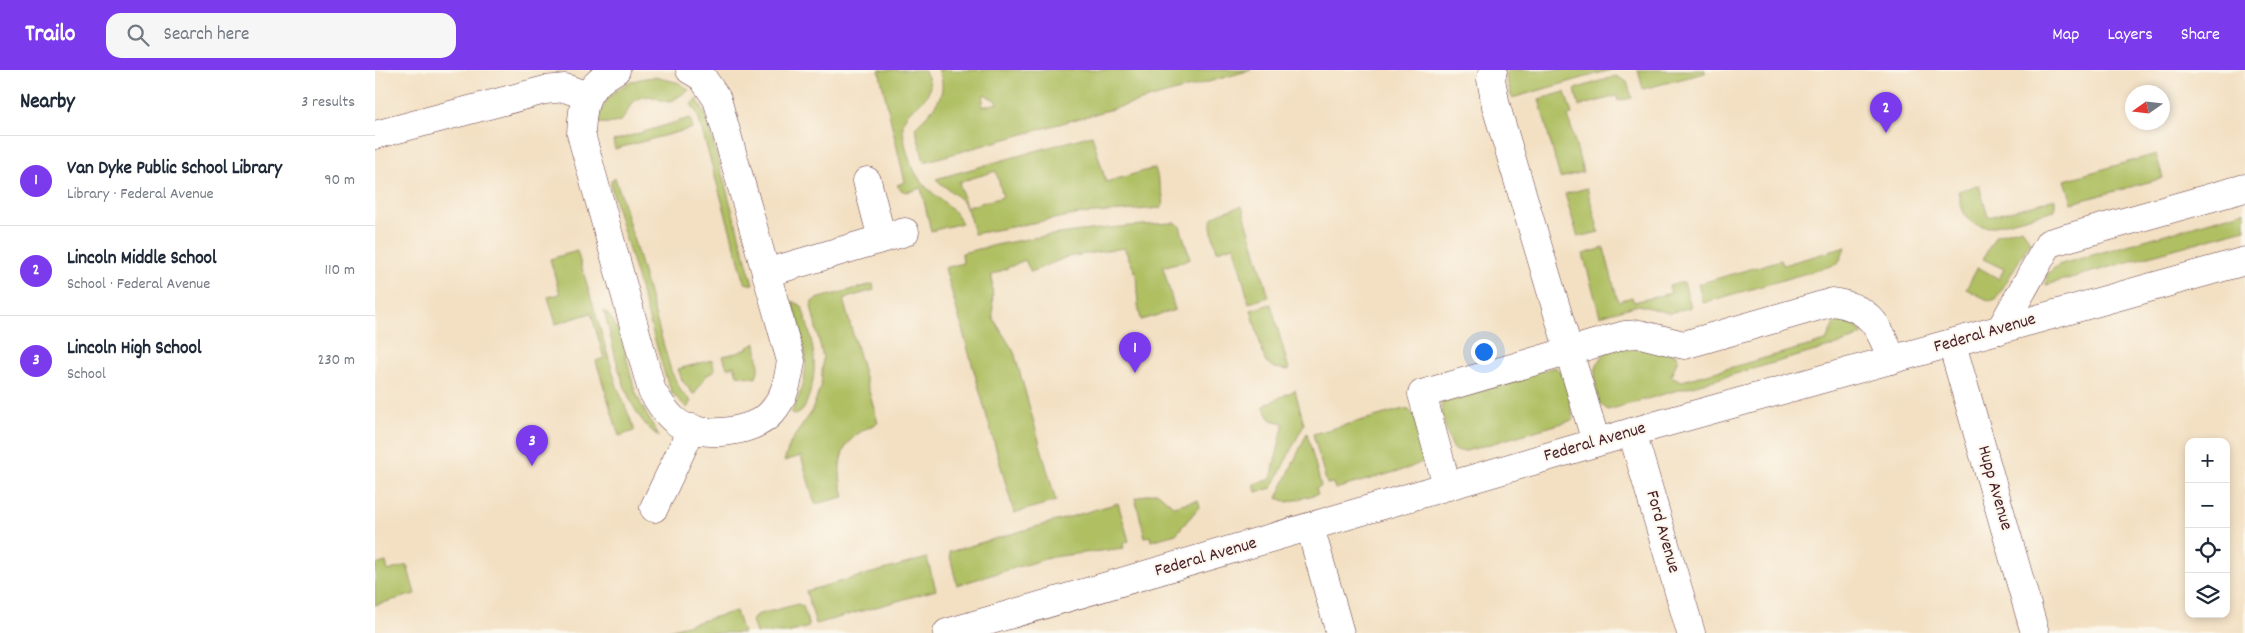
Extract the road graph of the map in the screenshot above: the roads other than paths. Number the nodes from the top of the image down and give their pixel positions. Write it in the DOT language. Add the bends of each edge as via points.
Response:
graph roads {
  1 [pos="616,70"];
  2 [pos="690,70"];
  3 [pos="1493,70"];
  4 [pos="587,96"];
  5 [pos="375,135"];
  6 [pos="867,181"];
  7 [pos="2245,188"];
  8 [pos="2245,261"];
  9 [pos="766,272"];
  10 [pos="2000,330"];
  11 [pos="1953,344"];
  12 [pos="1569,351"];
  13 [pos="1892,360"];
  14 [pos="692,428"];
  15 [pos="1633,432"];
  16 [pos="1596,442"];
  17 [pos="1447,486"];
  18 [pos="654,508"];
  19 [pos="1310,527"];
  20 [pos="993,627"];
  21 [pos="947,633"];
  22 [pos="1340,633"];
  23 [pos="1691,633"];
  24 [pos="2035,633"];
  1 -- 4 [label="street" via="598,81"];
  2 -- 9 [label="street" via="702,77 717,99"];
  3 -- 12 [label="street" via="1491,79 1496,106"];
  4 -- 5 [label="street" via="565,88 545,90"];
  4 -- 14 [label="street" via="583,104 581,134 653,391 663,410 679,424"];
  6 -- 9 [label="street" via="894,235"];
  7 -- 10 [label="street" via="2049,242"];
  8 -- 10 [label="street, Federal Avenue"];
  9 -- 14 [label="street" via="791,361 786,390 771,414 754,426 727,432"];
  10 -- 11 [label="street, Federal Avenue"];
  11 -- 13 [label="street, Federal Avenue"];
  11 -- 24 [label="street, Hupp Avenue"];
  12 -- 13 [label="street" via="1625,335 1640,334 1683,345 1833,302 1849,304 1867,316 1880,329"];
  12 -- 16 [label="street"];
  12 -- 17 [label="street" via="1422,394"];
  13 -- 15 [label="street, Federal Avenue"];
  14 -- 18 [label="street"];
  15 -- 16 [label="street, Federal Avenue"];
  15 -- 23 [label="street, Ford Avenue"];
  16 -- 17 [label="street, Federal Avenue"];
  17 -- 19 [label="street, Federal Avenue"];
  19 -- 20 [label="street, Federal Avenue"];
  19 -- 22 [label="street"];
  20 -- 21 [label="street, Federal Avenue"];
}
